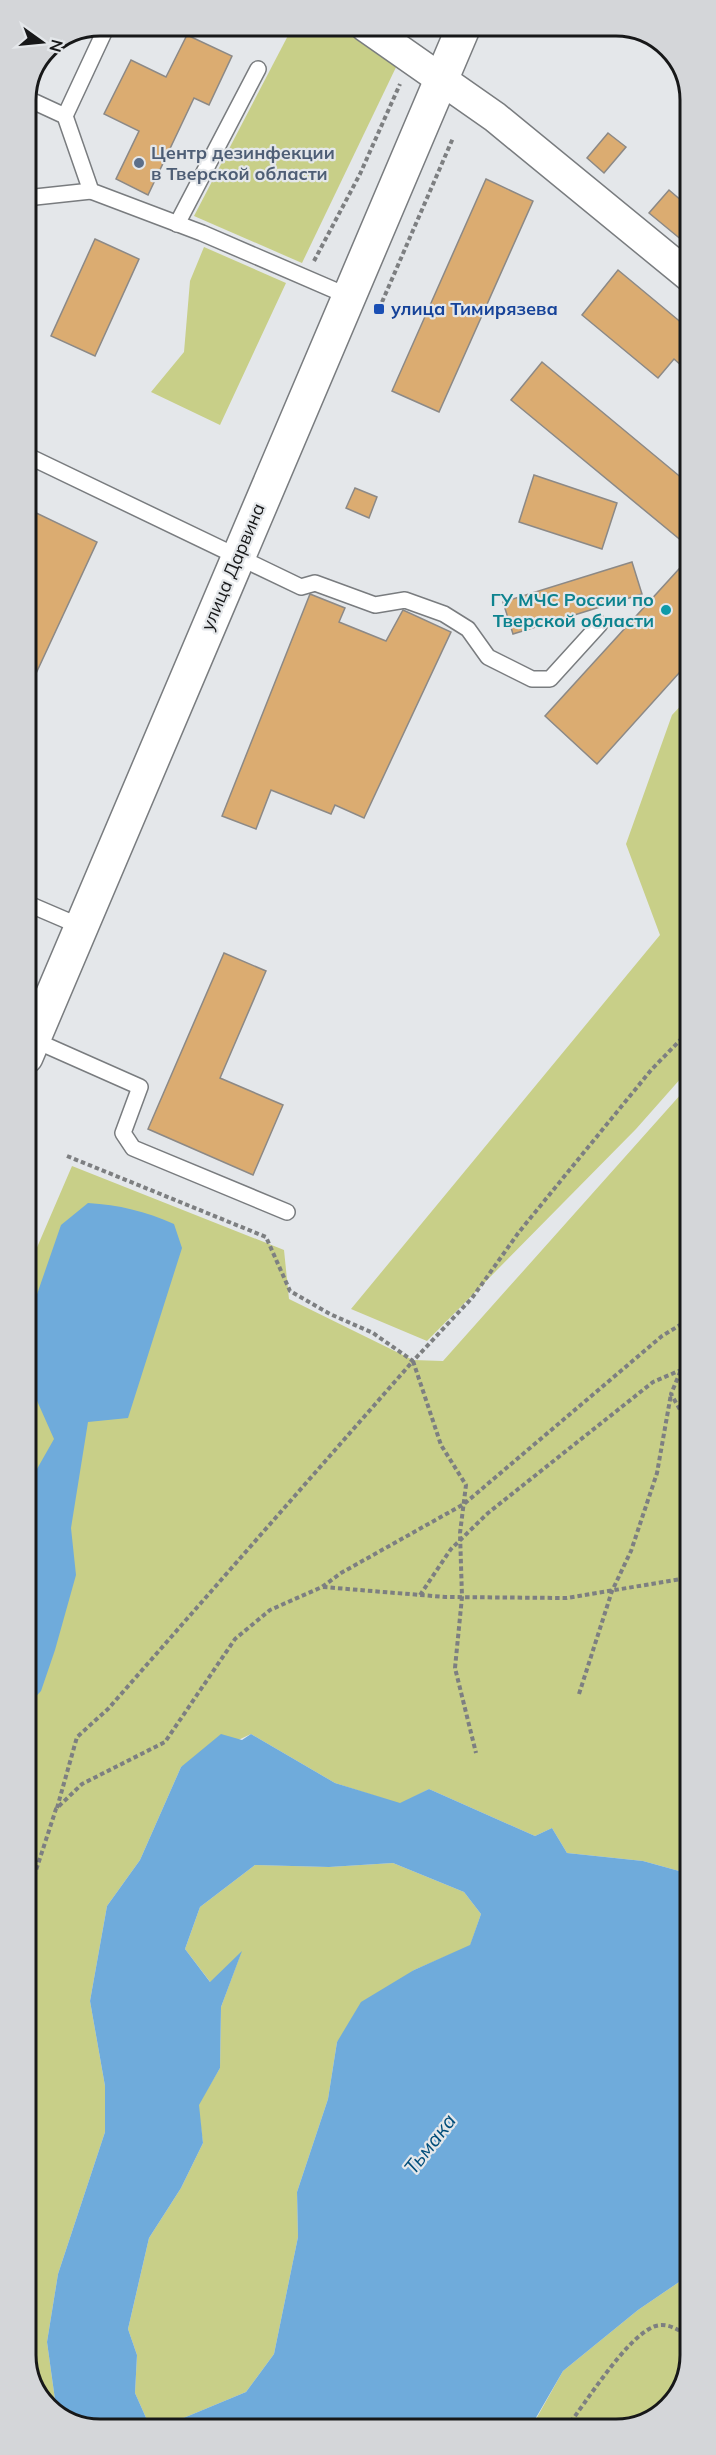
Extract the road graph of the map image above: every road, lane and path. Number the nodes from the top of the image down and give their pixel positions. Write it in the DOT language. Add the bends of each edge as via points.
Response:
graph roads {
  1 [pos="102,36"];
  2 [pos="380,36"];
  3 [pos="459,36"];
  4 [pos="412,58"];
  5 [pos="258,69"];
  6 [pos="440,76"];
  7 [pos="36,103"];
  8 [pos="64,116"];
  9 [pos="453,138"];
  10 [pos="91,191"];
  11 [pos="36,197"];
  12 [pos="177,224"];
  13 [pos="680,269"];
  14 [pos="305,278"];
  15 [pos="348,296"];
  16 [pos="379,309"];
  17 [pos="36,460"];
  18 [pos="238,556"];
  19 [pos="600,624"];
  20 [pos="36,907"];
  21 [pos="82,927"];
  22 [pos="36,1034"];
  23 [pos="680,1041"];
  24 [pos="36,1050"];
  25 [pos="67,1156"];
  26 [pos="287,1212"];
  27 [pos="680,1325"];
  28 [pos="413,1360"];
  29 [pos="680,1370"];
  30 [pos="680,1372"];
  31 [pos="671,1394"];
  32 [pos="680,1410"];
  33 [pos="464,1504"];
  34 [pos="460,1540"];
  35 [pos="680,1579"];
  36 [pos="322,1587"];
  37 [pos="612,1591"];
  38 [pos="420,1595"];
  39 [pos="462,1597"];
  40 [pos="579,1694"];
  41 [pos="476,1753"];
  42 [pos="56,1809"];
  43 [pos="36,1870"];
  44 [pos="680,2333"];
  45 [pos="573,2419"];
  1 -- 8 [label="lane"];
  2 -- 4 [label="street"];
  3 -- 6 [label="main road, улица Дарвина"];
  4 -- 6 [label="street"];
  4 -- 14 [label="path" via="360,174"];
  5 -- 12 [label="lane"];
  6 -- 13 [label="street" via="516,133"];
  6 -- 15 [label="main road, улица Дарвина"];
  7 -- 8 [label="lane"];
  8 -- 10 [label="lane"];
  9 -- 16 [label="path"];
  10 -- 11 [label="lane"];
  10 -- 12 [label="lane"];
  12 -- 14 [label="lane"];
  14 -- 15 [label="lane"];
  15 -- 18 [label="main road, улица Дарвина"];
  17 -- 18 [label="lane"];
  18 -- 19 [label="lane" via="301,587 315,583 375,605 405,600 444,614 468,629 488,657 532,679 550,679"];
  18 -- 21 [label="main road, улица Дарвина"];
  20 -- 21 [label="lane"];
  21 -- 22 [label="main road, улица Дарвина"];
  23 -- 28 [label="path" via="585,1150 472,1298"];
  24 -- 26 [label="lane" via="140,1087 123,1133 133,1148"];
  25 -- 28 [label="path" via="266,1237 290,1292 373,1333"];
  27 -- 33 [label="path" via="662,1336"];
  28 -- 33 [label="path" via="441,1445 466,1485"];
  28 -- 42 [label="path" via="108,1709 77,1737"];
  29 -- 34 [label="path" via="653,1382 488,1513"];
  30 -- 31 [label="path"];
  31 -- 32 [label="path"];
  31 -- 37 [label="path" via="657,1473 631,1551"];
  33 -- 34 [label="path"];
  33 -- 36 [label="path"];
  34 -- 38 [label="path"];
  34 -- 39 [label="path"];
  35 -- 37 [label="path"];
  36 -- 38 [label="path"];
  36 -- 42 [label="path" via="270,1610 235,1639 165,1742 82,1784"];
  37 -- 39 [label="path" via="567,1598"];
  37 -- 40 [label="path"];
  38 -- 39 [label="path"];
  39 -- 41 [label="path" via="455,1668"];
  42 -- 43 [label="path"];
  44 -- 45 [label="path" via="665,2325 653,2327 631,2344"];
}
